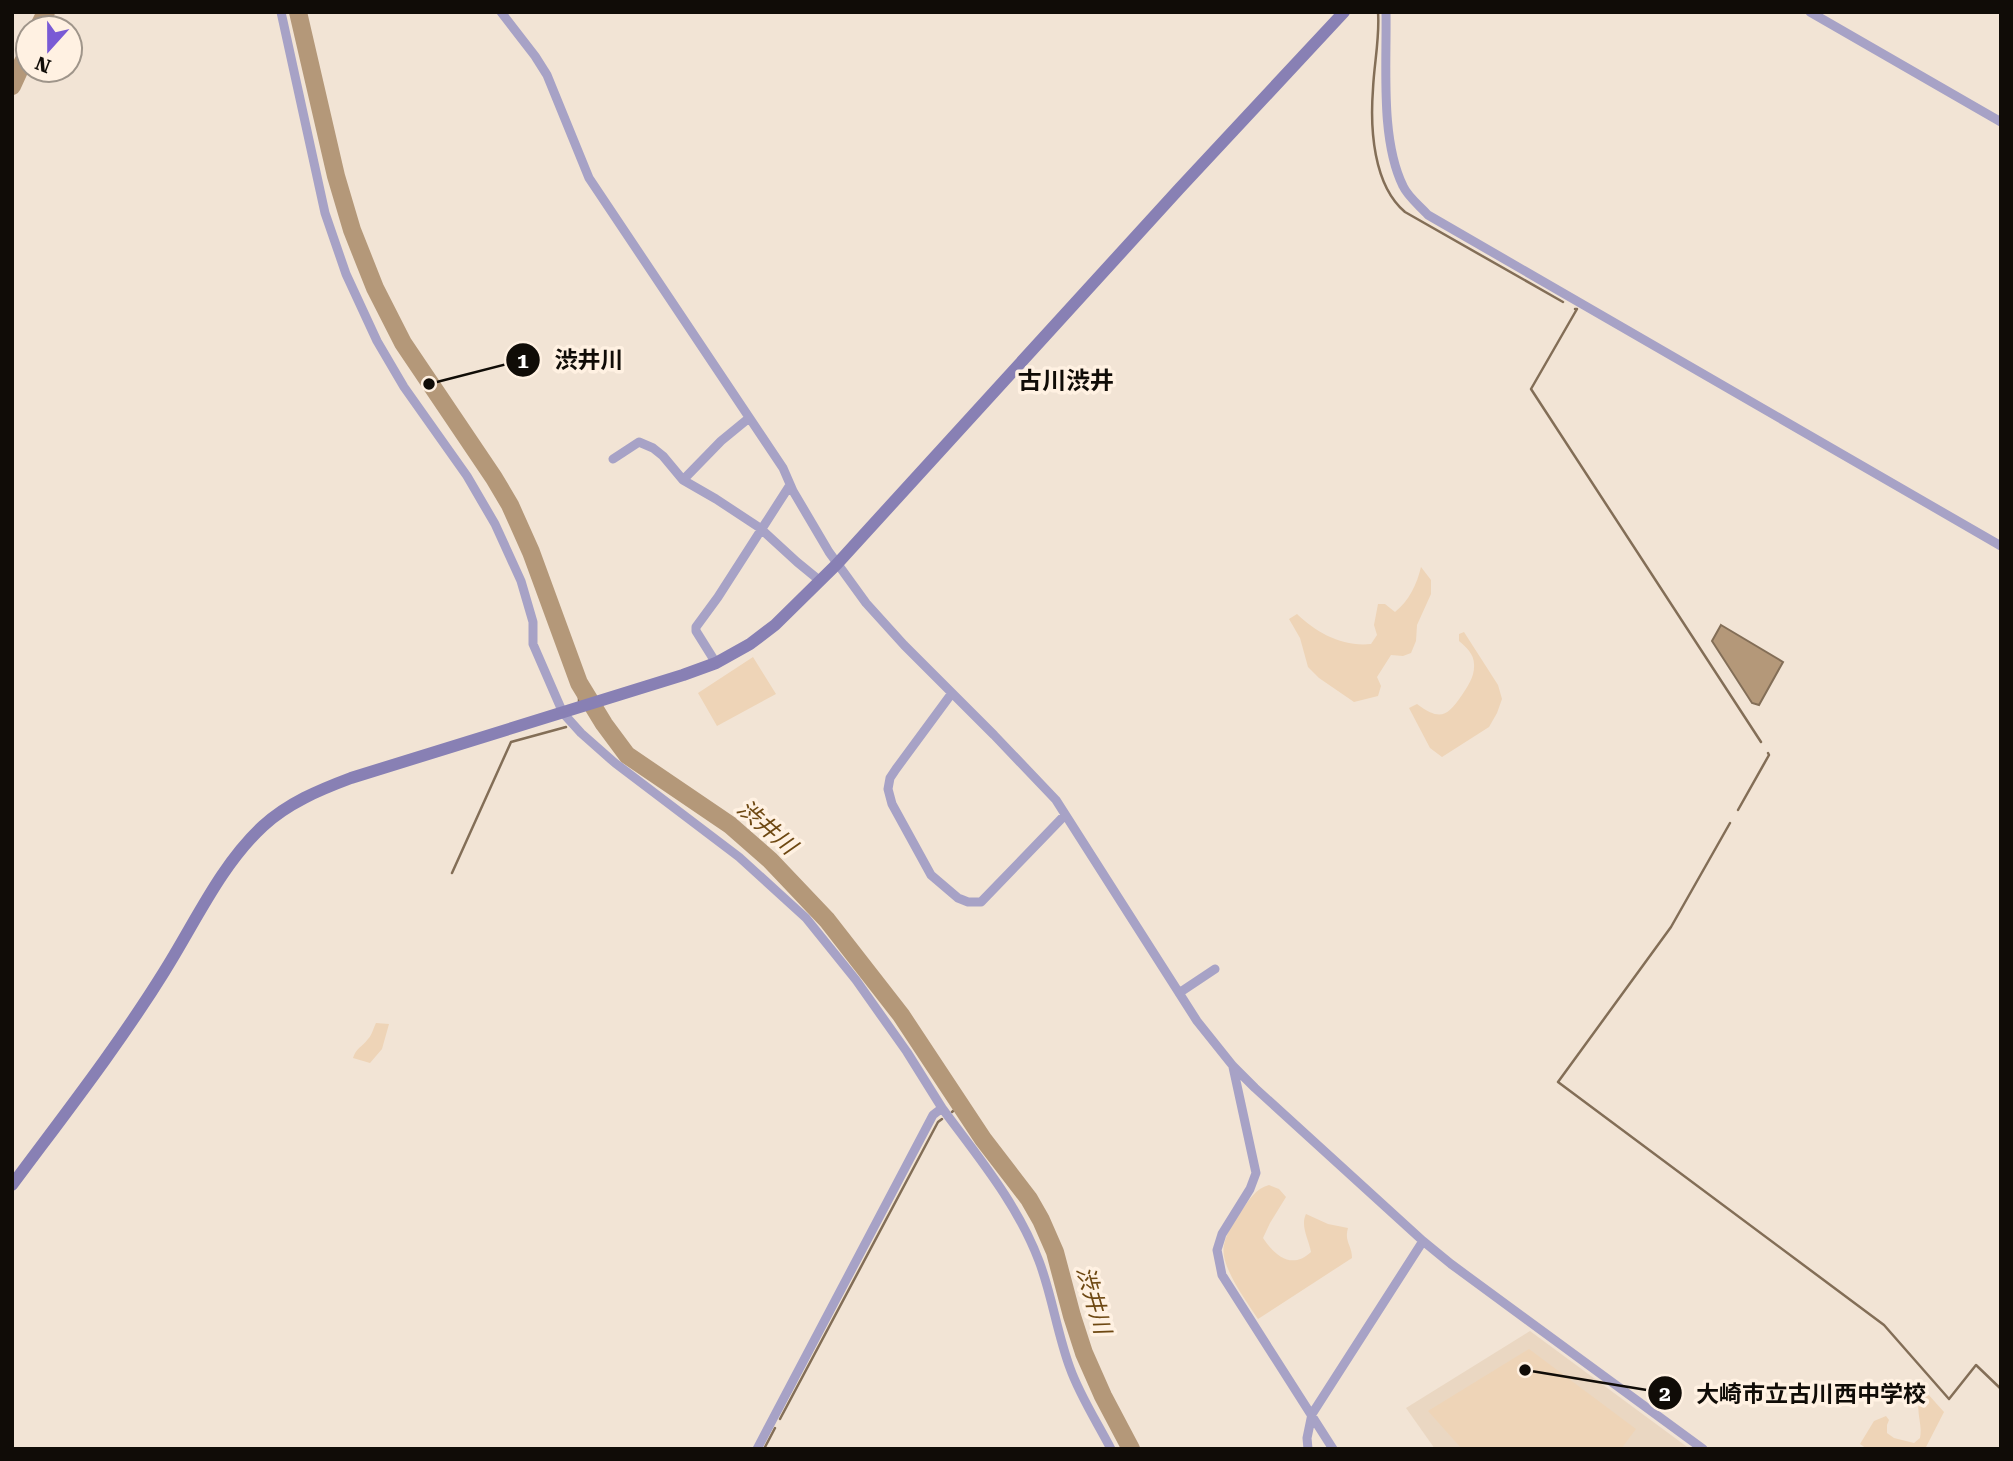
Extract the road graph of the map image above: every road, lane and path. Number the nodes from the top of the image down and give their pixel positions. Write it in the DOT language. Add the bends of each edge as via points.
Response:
graph roads {
  1 [pos="281,12"];
  2 [pos="501,12"];
  3 [pos="1344,12"];
  4 [pos="1385,12"];
  5 [pos="1810,12"];
  6 [pos="2001,122"];
  7 [pos="750,418"];
  8 [pos="612,458"];
  9 [pos="683,481"];
  10 [pos="790,485"];
  11 [pos="762,530"];
  12 [pos="2001,546"];
  13 [pos="837,564"];
  14 [pos="819,580"];
  15 [pos="716,663"];
  16 [pos="952,692"];
  17 [pos="566,712"];
  18 [pos="1065,815"];
  19 [pos="1215,969"];
  20 [pos="1180,993"];
  21 [pos="1233,1066"];
  22 [pos="943,1108"];
  23 [pos="12,1185"];
  24 [pos="1423,1241"];
  25 [pos="1312,1414"];
  26 [pos="757,1449"];
  27 [pos="1111,1449"];
  28 [pos="1308,1449"];
  29 [pos="1333,1449"];
  30 [pos="1703,1449"];
  1 -- 17 [label="street" via="325,213 346,274 404,387 495,524 521,581 533,622 533,644"];
  2 -- 7 [label="street" via="547,75 589,178"];
  3 -- 13 [label="street"];
  4 -- 12 [label="street" via="1387,118 1394,160 1404,189 1428,215"];
  5 -- 6 [label="street"];
  7 -- 9 [label="street"];
  7 -- 10 [label="street"];
  8 -- 9 [label="street" via="639,442 663,456"];
  9 -- 11 [label="street"];
  10 -- 11 [label="street"];
  10 -- 13 [label="street"];
  11 -- 14 [label="street"];
  11 -- 15 [label="street" via="696,627"];
  13 -- 14 [label="street"];
  13 -- 16 [label="street" via="873,612"];
  14 -- 15 [label="street" via="775,625"];
  15 -- 17 [label="street"];
  16 -- 18 [label="street" via="1037,779"];
  16 -- 18 [label="street" via="890,778 888,789 931,875 958,898 981,902"];
  17 -- 22 [label="street" via="615,763 739,857 806,918 856,980"];
  17 -- 23 [label="street" via="351,778 312,793 266,824 230,863 163,974"];
  18 -- 20 [label="street"];
  19 -- 20 [label="street"];
  20 -- 21 [label="street"];
  21 -- 24 [label="street"];
  21 -- 25 [label="street" via="1256,1173 1222,1234 1218,1262"];
  22 -- 26 [label="street" via="933,1115"];
  22 -- 27 [label="street" via="1007,1196 1021,1223 1039,1261 1070,1368"];
  24 -- 25 [label="street"];
  24 -- 30 [label="street"];
  25 -- 28 [label="street"];
  25 -- 29 [label="street"];
}
